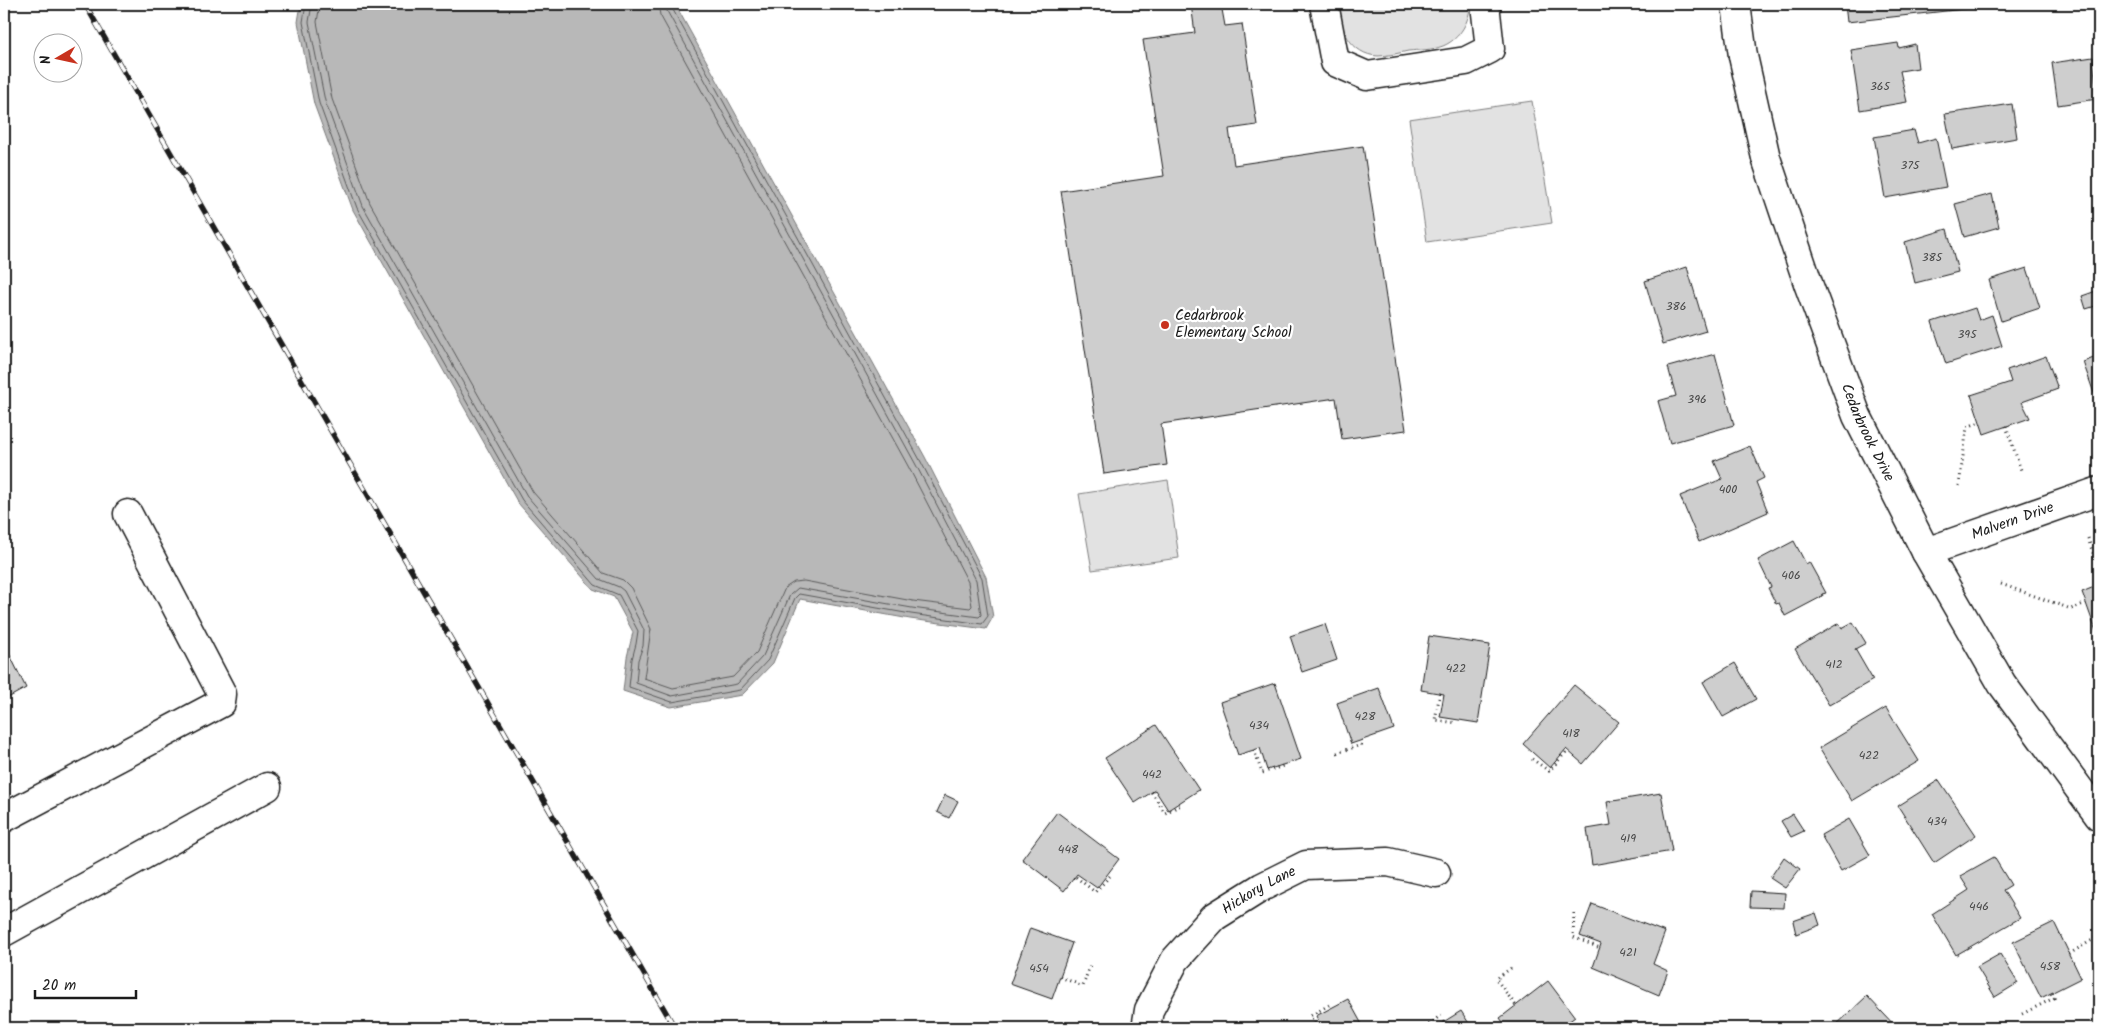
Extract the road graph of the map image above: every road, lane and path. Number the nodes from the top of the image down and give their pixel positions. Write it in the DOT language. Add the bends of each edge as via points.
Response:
graph roads {
  1 [pos="1324,4"];
  2 [pos="1485,4"];
  3 [pos="1736,4"];
  4 [pos="1980,422"];
  5 [pos="2006,426"];
  6 [pos="2022,473"];
  7 [pos="1959,486"];
  8 [pos="2099,491"];
  9 [pos="128,514"];
  10 [pos="2088,538"];
  11 [pos="1926,552"];
  12 [pos="2099,571"];
  13 [pos="2001,584"];
  14 [pos="2086,603"];
  15 [pos="1440,694"];
  16 [pos="1457,723"];
  17 [pos="1359,741"];
  18 [pos="1254,750"];
  19 [pos="1567,751"];
  20 [pos="1337,753"];
  21 [pos="1532,759"];
  22 [pos="1283,766"];
  23 [pos="267,787"];
  24 [pos="1152,792"];
  25 [pos="1181,804"];
  26 [pos="2099,816"];
  27 [pos="4,818"];
  28 [pos="1436,873"];
  29 [pos="1110,876"];
  30 [pos="1076,877"];
  31 [pos="1574,913"];
  32 [pos="4,932"];
  33 [pos="2099,936"];
  34 [pos="1600,948"];
  35 [pos="2069,954"];
  36 [pos="1090,965"];
  37 [pos="1512,968"];
  38 [pos="1060,977"];
  39 [pos="2051,993"];
  40 [pos="1329,1006"];
  41 [pos="1516,1006"];
  42 [pos="2022,1014"];
  43 [pos="1442,1015"];
  44 [pos="1146,1028"];
  45 [pos="1317,1028"];
  46 [pos="1425,1028"];
  1 -- 2 [label="street" via="1335,62 1367,76 1466,61 1490,49"];
  3 -- 11 [label="street, Cedarbrook Drive" via="1743,56 1763,149 1809,286 1857,416"];
  4 -- 7 [label="path" via="1967,427"];
  5 -- 6 [label="path"];
  8 -- 11 [label="street, Malvern Drive"];
  9 -- 27 [label="street" via="222,694 221,703"];
  10 -- 12 [label="path"];
  11 -- 26 [label="street, Cedarbrook Drive" via="2002,684"];
  13 -- 14 [label="path" via="2071,609"];
  15 -- 16 [label="path" via="1435,720"];
  17 -- 20 [label="path" via="1360,745"];
  18 -- 22 [label="path" via="1262,773"];
  19 -- 21 [label="path" via="1549,772"];
  23 -- 32 [label="street"];
  24 -- 25 [label="path" via="1165,814"];
  28 -- 44 [label="street, Hickory Lane" via="1388,862 1306,865 1262,887 1214,917 1175,960 1149,1010"];
  29 -- 30 [label="path" via="1095,892"];
  31 -- 34 [label="path" via="1573,937"];
  33 -- 35 [label="path"];
  36 -- 38 [label="path" via="1083,986"];
  37 -- 41 [label="path" via="1496,978"];
  39 -- 42 [label="path" via="2054,998"];
  40 -- 45 [label="path" via="1310,1016"];
  43 -- 46 [label="path"];
}
